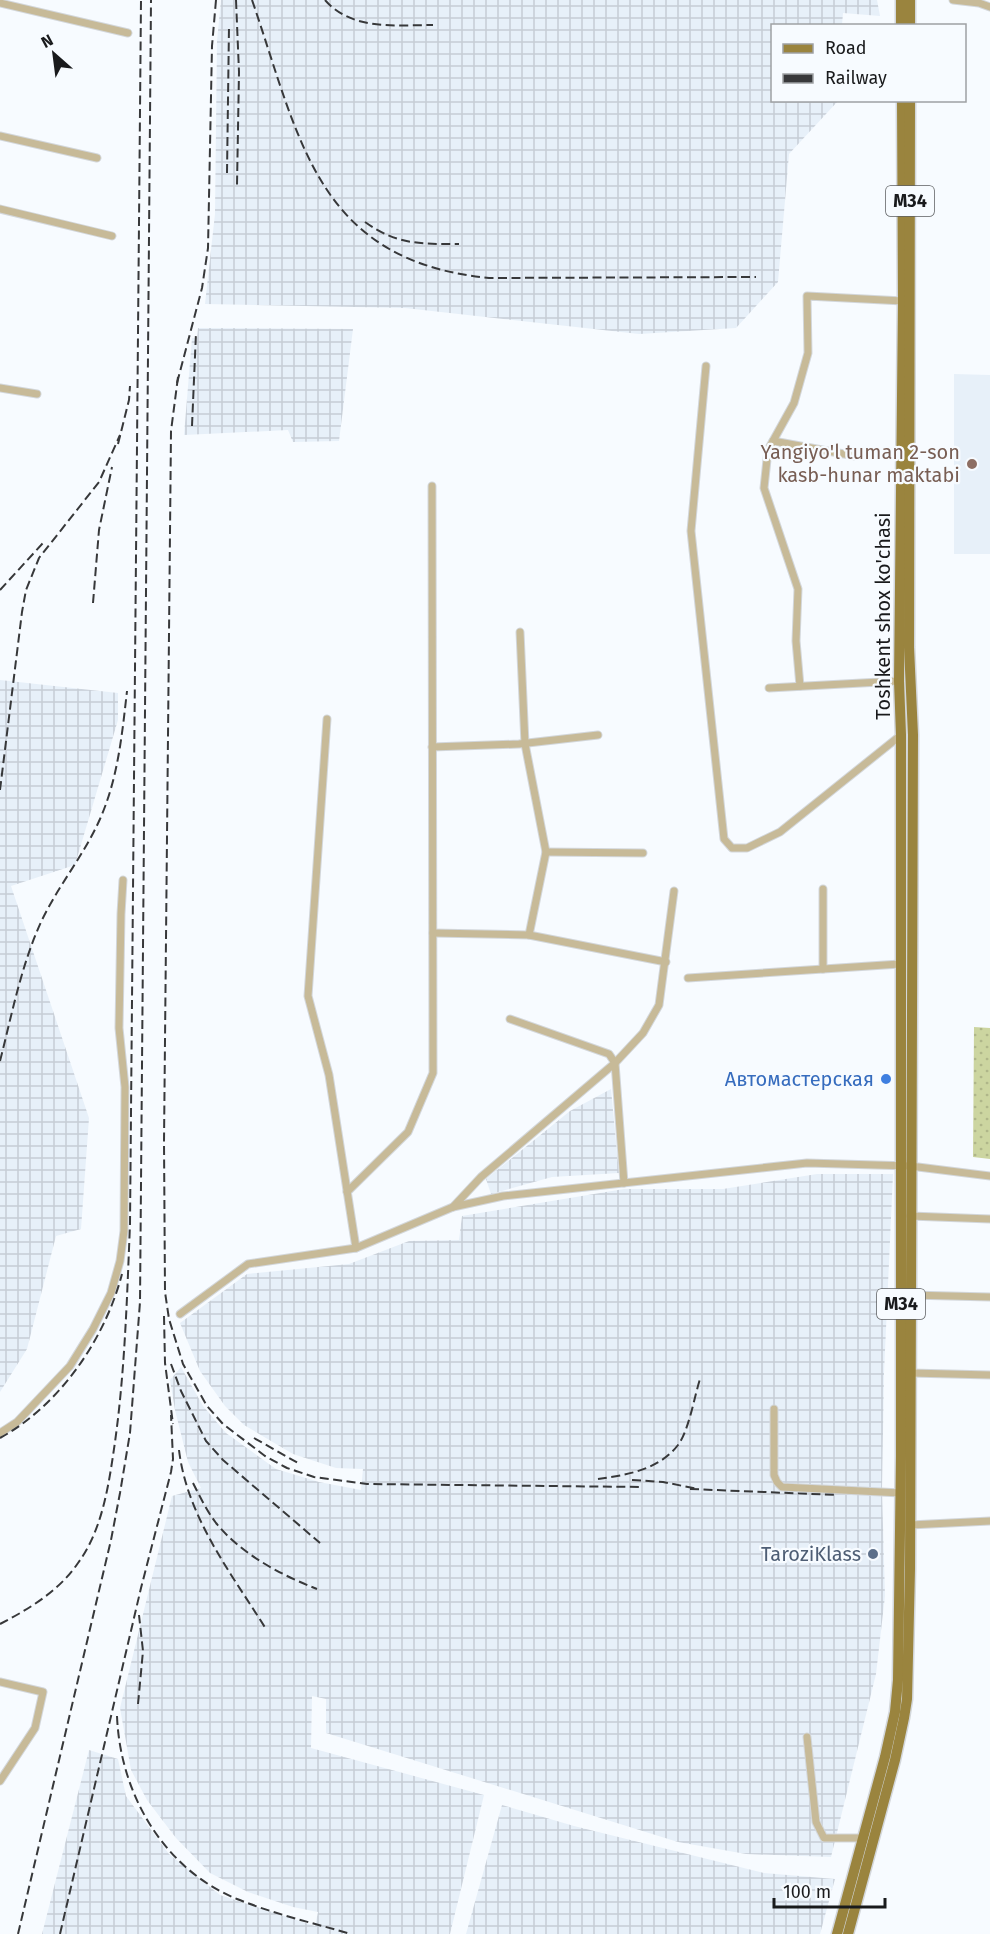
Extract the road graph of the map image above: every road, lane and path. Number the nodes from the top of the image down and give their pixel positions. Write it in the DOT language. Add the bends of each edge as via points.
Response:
graph roads {
  1 [pos="901,0"];
  2 [pos="910,0"];
  3 [pos="953,0"];
  4 [pos="0,3"];
  5 [pos="990,7"];
  6 [pos="901,24"];
  7 [pos="910,24"];
  8 [pos="128,33"];
  9 [pos="902,102"];
  10 [pos="910,102"];
  11 [pos="0,135"];
  12 [pos="97,158"];
  13 [pos="0,209"];
  14 [pos="112,236"];
  15 [pos="903,301"];
  16 [pos="706,366"];
  17 [pos="0,388"];
  18 [pos="37,394"];
  19 [pos="773,441"];
  20 [pos="855,456"];
  21 [pos="432,486"];
  22 [pos="520,632"];
  23 [pos="898,681"];
  24 [pos="800,686"];
  25 [pos="769,688"];
  26 [pos="327,719"];
  27 [pos="598,735"];
  28 [pos="901,735"];
  29 [pos="525,744"];
  30 [pos="432,747"];
  31 [pos="546,852"];
  32 [pos="643,853"];
  33 [pos="123,880"];
  34 [pos="824,889"];
  35 [pos="674,891"];
  36 [pos="433,933"];
  37 [pos="529,934"];
  38 [pos="666,962"];
  39 [pos="900,964"];
  40 [pos="823,969"];
  41 [pos="688,978"];
  42 [pos="510,1019"];
  43 [pos="615,1063"];
  44 [pos="905,1165"];
  45 [pos="990,1176"];
  46 [pos="624,1183"];
  47 [pos="347,1192"];
  48 [pos="453,1207"];
  49 [pos="910,1216"];
  50 [pos="990,1219"];
  51 [pos="356,1248"];
  52 [pos="910,1296"];
  53 [pos="990,1297"];
  54 [pos="180,1314"];
  55 [pos="910,1373"];
  56 [pos="990,1375"];
  57 [pos="774,1409"];
  58 [pos="0,1433"];
  59 [pos="901,1493"];
  60 [pos="990,1521"];
  61 [pos="910,1525"];
  62 [pos="0,1682"];
  63 [pos="807,1737"];
  64 [pos="0,1781"];
  65 [pos="866,1843"];
  66 [pos="837,1934"];
  67 [pos="848,1934"];
  1 -- 6 [label="main road"];
  2 -- 7 [label="main road"];
  3 -- 5 [label="street"];
  4 -- 8 [label="street"];
  9 -- 15 [label="main road, Toshkent shox ko'chasi / M34"];
  10 -- 44 [label="main road, Toshkent shox ko'chasi / M34" via="912,735"];
  11 -- 12 [label="street"];
  13 -- 14 [label="street"];
  15 -- 19 [label="street" via="807,296 808,353 794,403"];
  15 -- 23 [label="main road, Toshkent shox ko'chasi / M34"];
  16 -- 28 [label="street" via="691,531 724,839 732,848 747,848 780,832"];
  17 -- 18 [label="street"];
  19 -- 20 [label="street"];
  19 -- 24 [label="street" via="768,450 764,488 798,589 796,641"];
  21 -- 30 [label="street"];
  22 -- 29 [label="street"];
  23 -- 24 [label="street"];
  23 -- 28 [label="main road, Toshkent shox ko'chasi / M34"];
  24 -- 25 [label="street"];
  26 -- 47 [label="street" via="308,996 329,1075"];
  27 -- 29 [label="street"];
  28 -- 39 [label="main road, M34"];
  29 -- 30 [label="street"];
  29 -- 31 [label="street"];
  30 -- 36 [label="street"];
  31 -- 32 [label="street"];
  31 -- 37 [label="street"];
  33 -- 58 [label="street" via="119,1028 125,1087 124,1232 120,1261 111,1293 70,1366 17,1422"];
  34 -- 40 [label="street"];
  35 -- 38 [label="street"];
  36 -- 37 [label="street"];
  36 -- 47 [label="street" via="433,1073 408,1132"];
  37 -- 38 [label="street"];
  38 -- 43 [label="street" via="659,1005 644,1033"];
  39 -- 40 [label="street"];
  39 -- 44 [label="main road, M34"];
  40 -- 41 [label="street"];
  42 -- 43 [label="street" via="609,1054"];
  43 -- 46 [label="street"];
  43 -- 48 [label="street" via="481,1177"];
  44 -- 45 [label="street"];
  44 -- 46 [label="street" via="807,1163"];
  44 -- 49 [label="main road, M34"];
  44 -- 59 [label="main road, M34"];
  46 -- 48 [label="street" via="503,1196"];
  47 -- 51 [label="street"];
  48 -- 51 [label="street"];
  49 -- 50 [label="street"];
  49 -- 52 [label="main road, M34"];
  51 -- 54 [label="street" via="248,1264"];
  52 -- 53 [label="street"];
  52 -- 55 [label="main road, M34"];
  55 -- 56 [label="street"];
  55 -- 61 [label="main road, M34"];
  57 -- 59 [label="street" via="774,1475 782,1487"];
  59 -- 65 [label="main road, M34" via="897,1696"];
  60 -- 61 [label="street"];
  61 -- 65 [label="main road, M34" via="907,1699 895,1760"];
  62 -- 64 [label="street" via="43,1692 35,1728"];
  63 -- 65 [label="street" via="816,1822 824,1838"];
  65 -- 66 [label="main road, M34"];
  65 -- 67 [label="main road, M34"];
}
